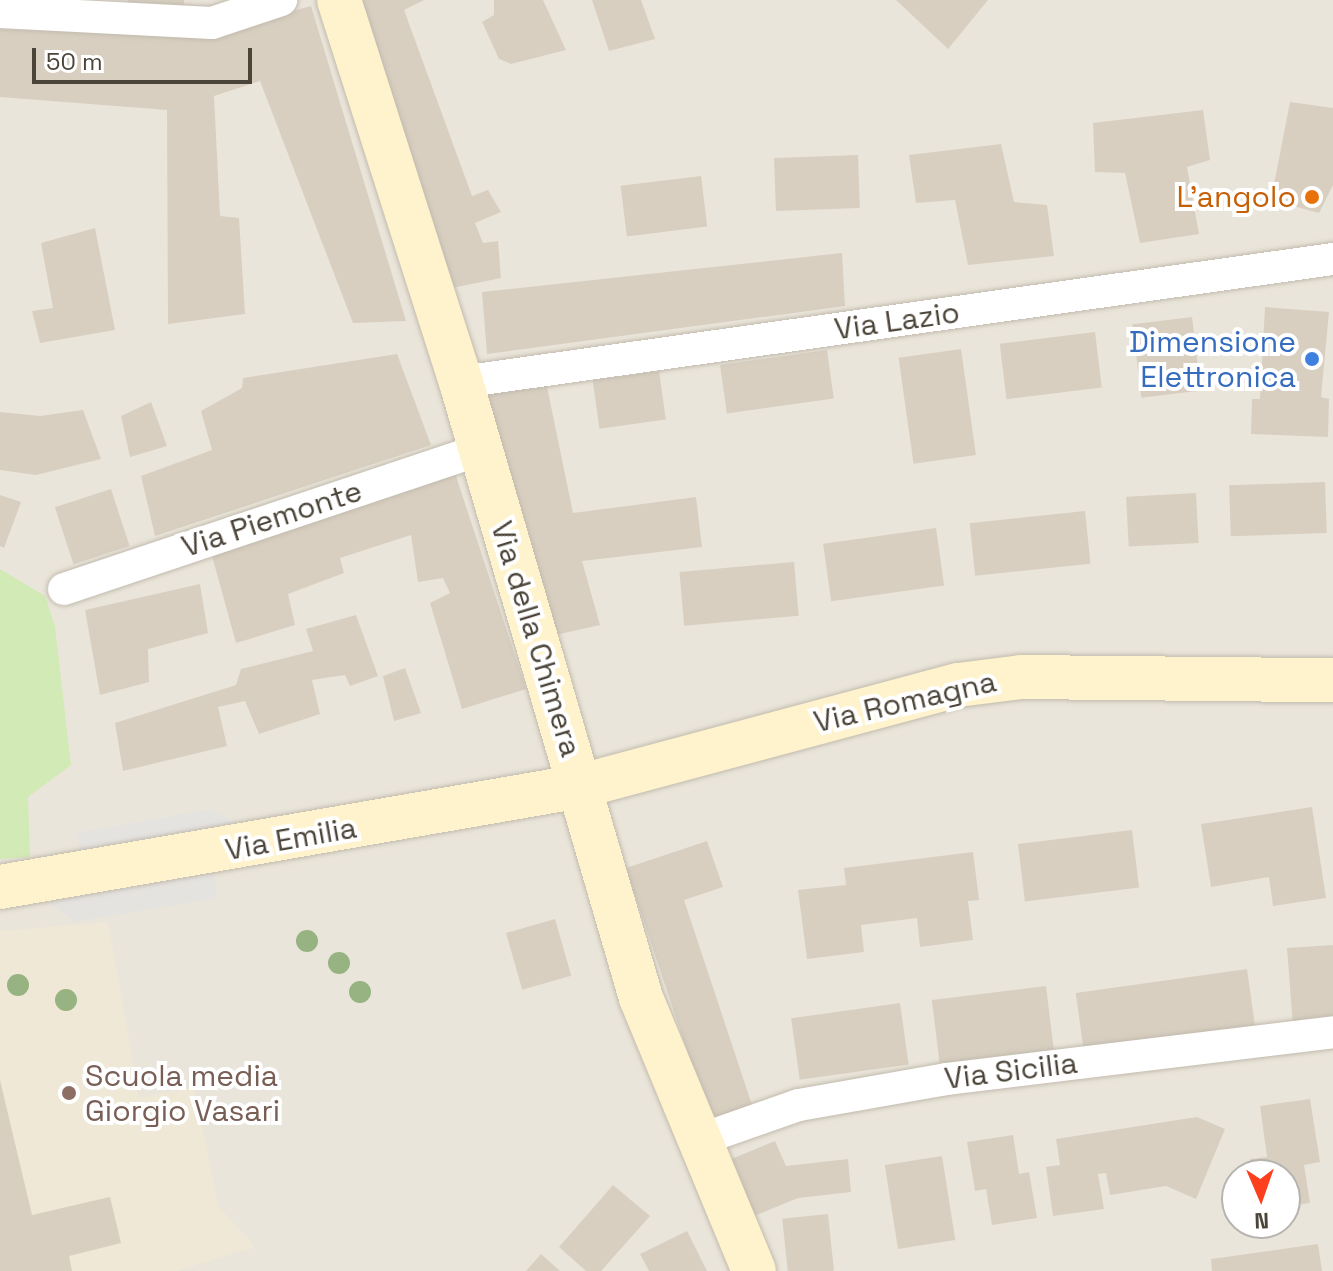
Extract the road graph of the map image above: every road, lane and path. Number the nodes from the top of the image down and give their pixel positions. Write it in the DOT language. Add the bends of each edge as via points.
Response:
graph roads {
  1 [pos="281,0"];
  2 [pos="339,0"];
  3 [pos="0,12"];
  4 [pos="1333,259"];
  5 [pos="461,382"];
  6 [pos="480,450"];
  7 [pos="64,589"];
  8 [pos="1333,680"];
  9 [pos="581,786"];
  10 [pos="0,887"];
  11 [pos="1333,1032"];
  12 [pos="696,1141"];
  13 [pos="754,1271"];
  1 -- 3 [label="street" via="212,23"];
  2 -- 5 [label="main road, Via della Chimera"];
  4 -- 5 [label="street, Via Lazio"];
  5 -- 6 [label="main road, Via della Chimera"];
  6 -- 7 [label="street, Via Piemonte"];
  6 -- 9 [label="main road, Via della Chimera"];
  8 -- 9 [label="main road, Via Romagna" via="989,680"];
  9 -- 10 [label="main road, Via Emilia"];
  9 -- 12 [label="main road, Via della Chimera" via="641,998"];
  11 -- 12 [label="street, Via Sicilia" via="933,1081 779,1110"];
  12 -- 13 [label="main road, Via della Chimera"];
}
